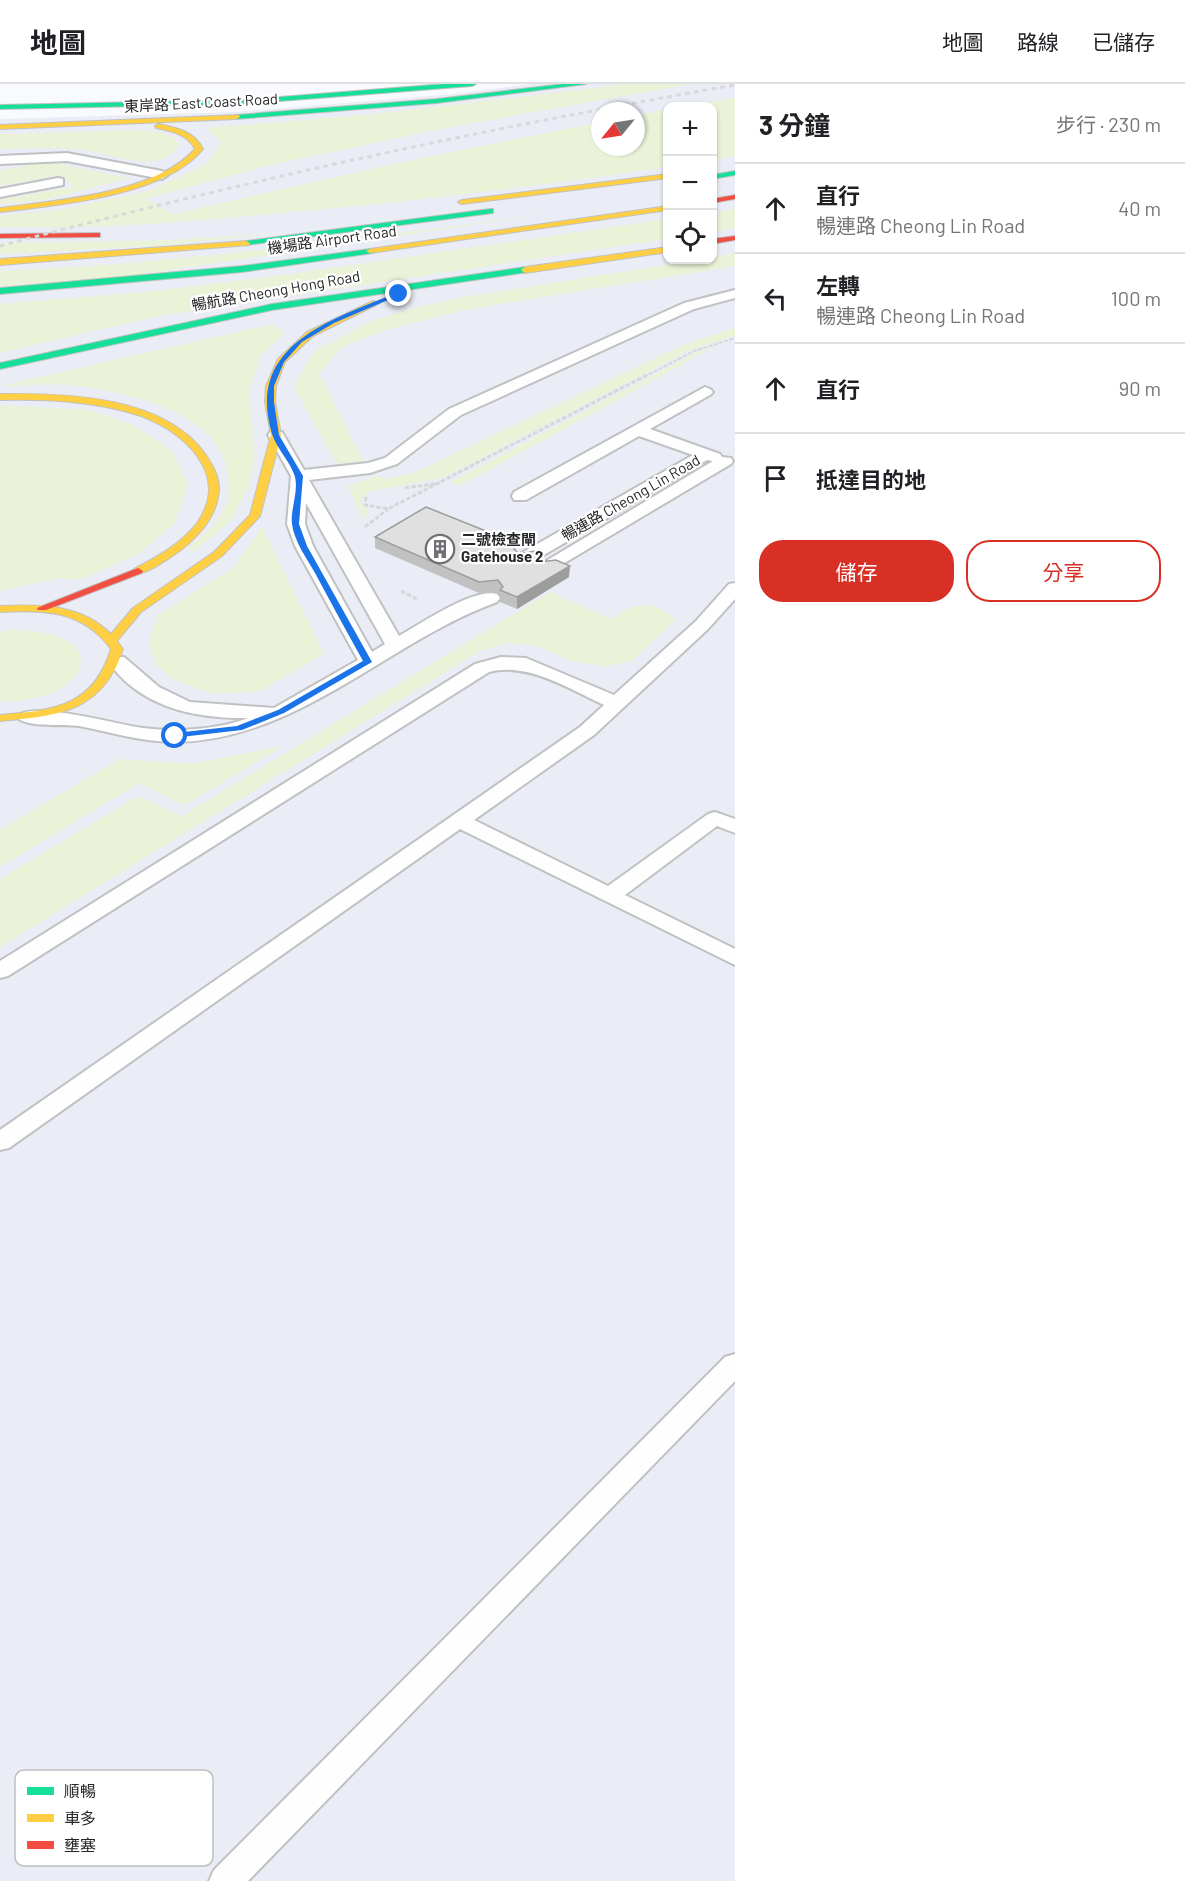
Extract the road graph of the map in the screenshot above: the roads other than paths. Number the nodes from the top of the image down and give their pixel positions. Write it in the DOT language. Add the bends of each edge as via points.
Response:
graph roads {
  1 [pos="472,84"];
  2 [pos="582,84"];
  3 [pos="0,107"];
  4 [pos="141,123"];
  5 [pos="0,127"];
  6 [pos="0,159"];
  7 [pos="717,171"];
  8 [pos="735,171"];
  9 [pos="162,175"];
  10 [pos="717,176"];
  11 [pos="663,177"];
  12 [pos="58,182"];
  13 [pos="663,186"];
  14 [pos="0,193"];
  15 [pos="735,197"];
  16 [pos="717,200"];
  17 [pos="735,203"];
  18 [pos="717,205"];
  19 [pos="0,210"];
  20 [pos="663,210"];
  21 [pos="308,220"];
  22 [pos="109,234"];
  23 [pos="0,236"];
  24 [pos="735,238"];
  25 [pos="717,241"];
  26 [pos="663,250"];
  27 [pos="0,262"];
  28 [pos="431,284"];
  29 [pos="0,291"];
  30 [pos="735,294"];
  31 [pos="0,366"];
  32 [pos="705,392"];
  33 [pos="0,397"];
  34 [pos="637,430"];
  35 [pos="276,435"];
  36 [pos="705,454"];
  37 [pos="730,463"];
  38 [pos="299,476"];
  39 [pos="520,496"];
  40 [pos="524,559"];
  41 [pos="545,567"];
  42 [pos="735,588"];
  43 [pos="473,591"];
  44 [pos="492,598"];
  45 [pos="42,608"];
  46 [pos="0,609"];
  47 [pos="458,610"];
  48 [pos="113,639"];
  49 [pos="395,646"];
  50 [pos="117,661"];
  51 [pos="368,662"];
  52 [pos="618,704"];
  53 [pos="281,712"];
  54 [pos="10,717"];
  55 [pos="458,820"];
  56 [pos="735,827"];
  57 [pos="609,896"];
  58 [pos="735,958"];
  59 [pos="0,971"];
  60 [pos="0,1142"];
  61 [pos="735,1364"];
  62 [pos="226,1881"];
  1 -- 3 [label="street" via="251,102"];
  2 -- 4 [label="street, 東岸路 East Coast Road" via="366,109"];
  4 -- 5 [label="street, 東岸路 East Coast Road"];
  4 -- 9 [label="street" via="175,129 196,141 199,149 195,157"];
  6 -- 9 [label="lane" via="67,157"];
  7 -- 8 [label="street"];
  8 -- 10 [label="street"];
  9 -- 19 [label="street" via="70,200"];
  11 -- 21 [label="street"];
  12 -- 14 [label="lane"];
  13 -- 27 [label="street, 機場路 Airport Road" via="238,244"];
  15 -- 16 [label="street"];
  17 -- 18 [label="lane"];
  20 -- 29 [label="street, 機場路 Airport Road" via="242,269"];
  22 -- 23 [label="street"];
  24 -- 25 [label="street"];
  26 -- 28 [label="street, 暢航路 Cheong Hong Road"];
  28 -- 31 [label="street, 暢航路 Cheong Hong Road" via="228,315"];
  28 -- 35 [label="street" via="363,308 299,341 281,361 271,386"];
  30 -- 38 [label="lane" via="689,306 455,412 391,461 370,468"];
  32 -- 34 [label="lane"];
  33 -- 45 [label="street" via="75,400 141,415 191,441 213,473 211,506 182,543 145,566"];
  34 -- 36 [label="lane"];
  34 -- 39 [label="lane"];
  35 -- 38 [label="lane"];
  35 -- 48 [label="street" via="255,516 218,554 137,610"];
  36 -- 37 [label="lane"];
  36 -- 40 [label="lane, 暢連路 Cheong Lin Road"];
  37 -- 41 [label="lane, 暢連路 Cheong Lin Road"];
  38 -- 49 [label="lane"];
  38 -- 51 [label="lane" via="296,524 304,546"];
  42 -- 52 [label="lane" via="702,626"];
  43 -- 47 [label="lane"];
  44 -- 47 [label="lane"];
  45 -- 46 [label="street"];
  45 -- 48 [label="street" via="78,615"];
  47 -- 49 [label="lane"];
  48 -- 50 [label="street"];
  49 -- 51 [label="lane"];
  50 -- 53 [label="lane" via="142,687 176,705 219,712"];
  50 -- 54 [label="street" via="109,679 89,695 60,709"];
  51 -- 53 [label="lane"];
  52 -- 55 [label="lane" via="587,731"];
  52 -- 59 [label="lane" via="526,664 501,663 482,668"];
  53 -- 54 [label="lane" via="239,728 175,736 141,734 76,720"];
  55 -- 57 [label="lane"];
  55 -- 60 [label="lane"];
  56 -- 57 [label="lane" via="715,818"];
  57 -- 58 [label="lane"];
  61 -- 62 [label="lane"];
}
